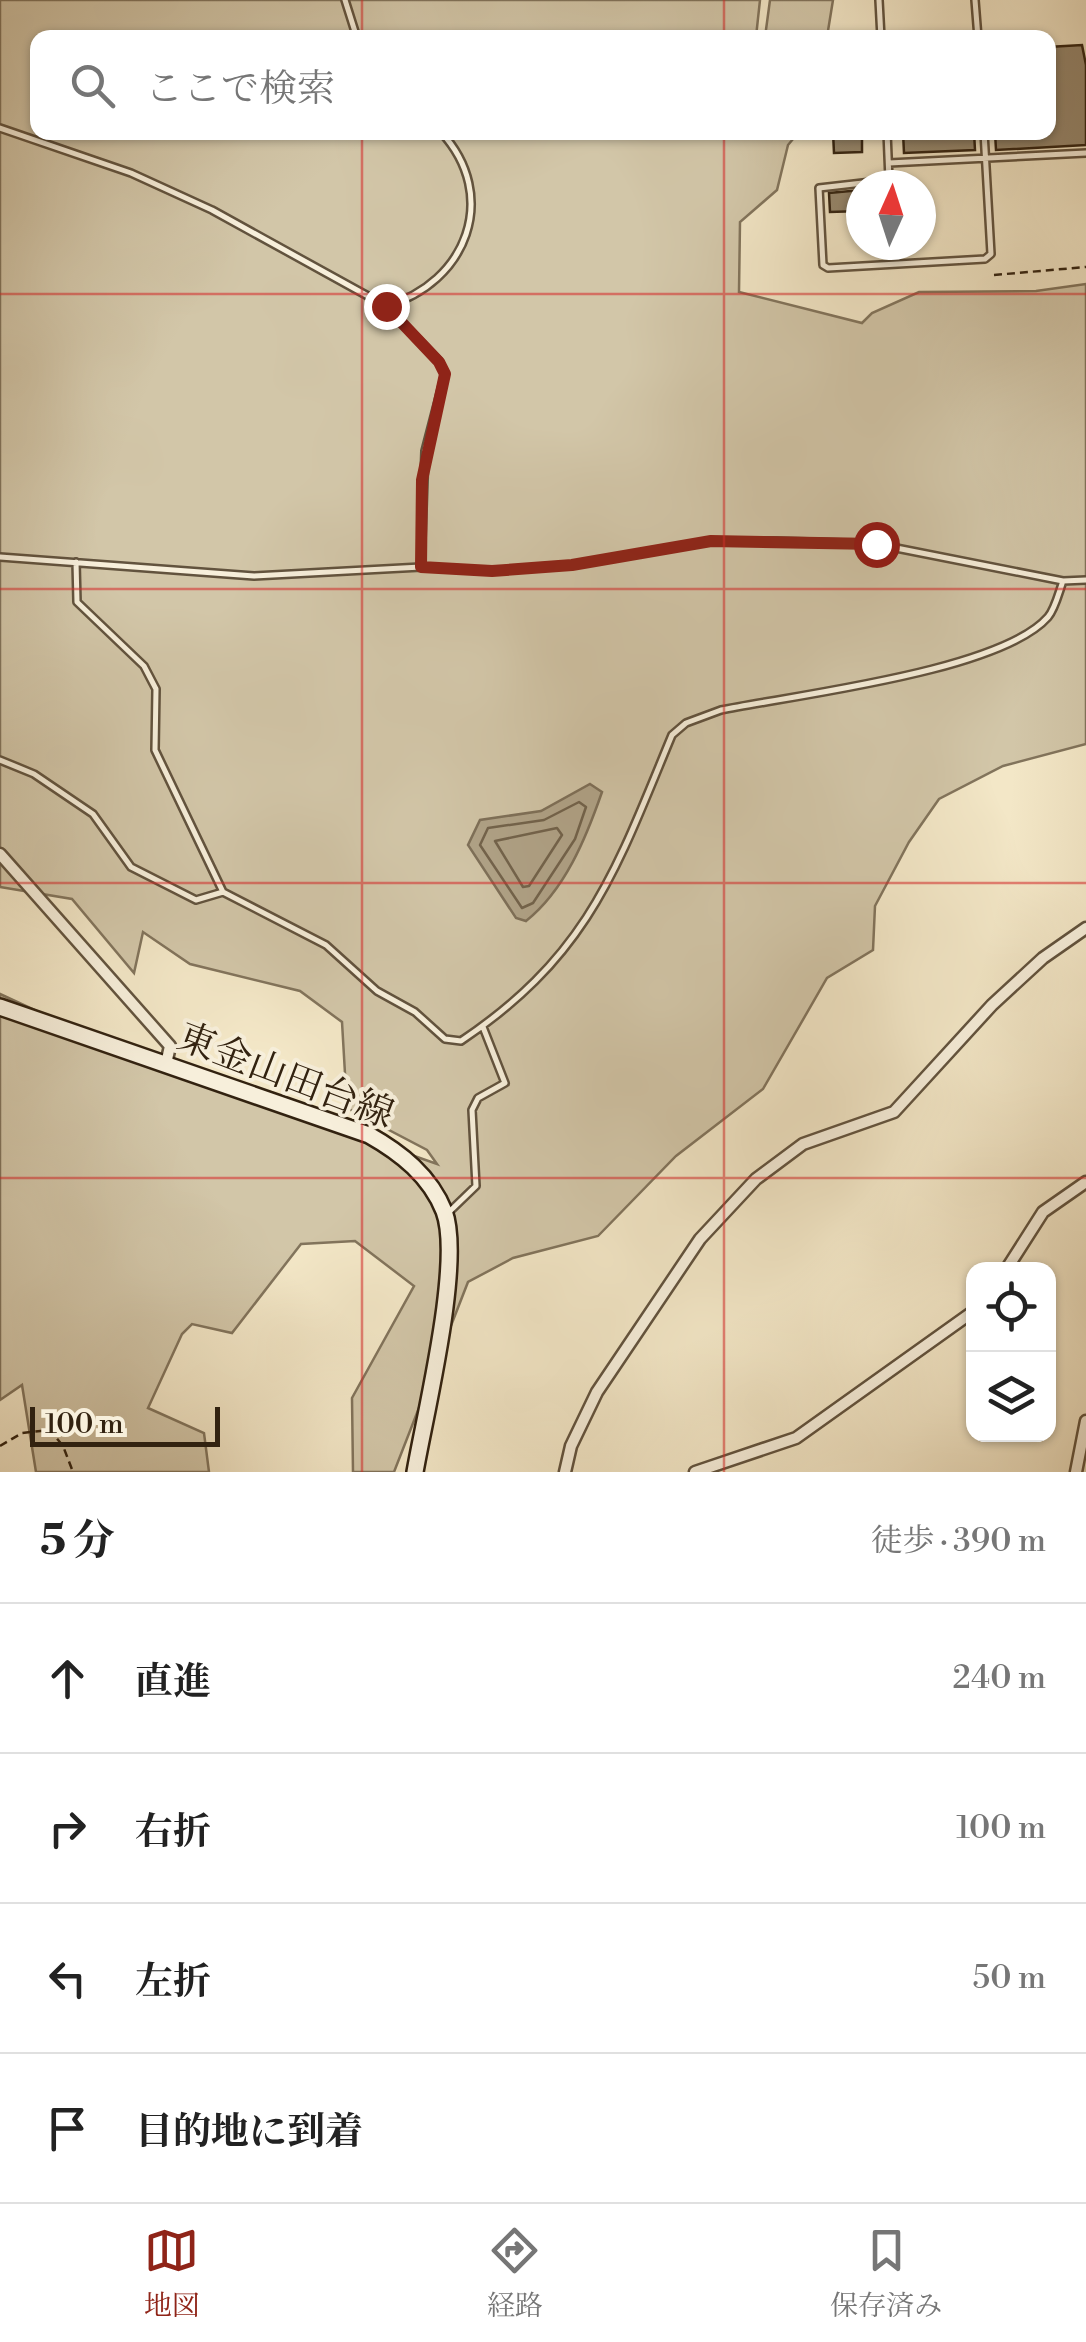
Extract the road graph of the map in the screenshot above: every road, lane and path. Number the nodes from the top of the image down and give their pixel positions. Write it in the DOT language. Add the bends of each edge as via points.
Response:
graph roads {
  1 [pos="345,0"];
  2 [pos="879,0"];
  3 [pos="976,0"];
  4 [pos="354,30"];
  5 [pos="881,30"];
  6 [pos="978,30"];
  7 [pos="0,128"];
  8 [pos="30,138"];
  9 [pos="35,140"];
  10 [pos="447,140"];
  11 [pos="886,140"];
  12 [pos="985,140"];
  13 [pos="1086,153"];
  14 [pos="986,158"];
  15 [pos="888,164"];
  16 [pos="1086,267"];
  17 [pos="994,276"];
  18 [pos="386,306"];
  19 [pos="0,557"];
  20 [pos="76,562"];
  21 [pos="421,567"];
  22 [pos="1086,580"];
  23 [pos="1063,581"];
  24 [pos="0,760"];
  25 [pos="0,854"];
  26 [pos="223,892"];
  27 [pos="1086,928"];
  28 [pos="0,1006"];
  29 [pos="483,1026"];
  30 [pos="166,1064"];
  31 [pos="1086,1182"];
  32 [pos="446,1215"];
  33 [pos="1011,1262"];
  34 [pos="966,1317"];
  35 [pos="1086,1422"];
  36 [pos="0,1446"];
  37 [pos="73,1472"];
  38 [pos="416,1472"];
  39 [pos="565,1472"];
  40 [pos="695,1472"];
  41 [pos="1076,1472"];
  1 -- 4 [label="lane"];
  2 -- 5 [label="lane"];
  3 -- 6 [label="lane"];
  7 -- 8 [label="lane"];
  9 -- 18 [label="lane" via="212,210"];
  10 -- 18 [label="lane" via="469,176 464,247 409,299"];
  11 -- 15 [label="lane"];
  12 -- 14 [label="lane"];
  13 -- 14 [label="lane"];
  14 -- 15 [label="lane"];
  14 -- 15 [label="lane" via="991,254 985,259 828,268 818,188 889,180"];
  16 -- 17 [label="path"];
  18 -- 21 [label="lane" via="445,374 422,480"];
  19 -- 20 [label="lane"];
  20 -- 21 [label="lane" via="254,576"];
  20 -- 26 [label="lane" via="77,602 144,666 156,689 155,750"];
  21 -- 23 [label="lane" via="572,565 711,541 774,540 876,544"];
  22 -- 23 [label="lane"];
  23 -- 29 [label="lane" via="1049,616 994,651 686,723 672,735 594,912 554,964"];
  24 -- 26 [label="lane" via="94,814 131,867 196,900"];
  25 -- 30 [label="street" via="170,1046"];
  26 -- 29 [label="lane" via="326,945 445,1040 461,1041"];
  27 -- 39 [label="street" via="992,1006 894,1112 802,1144 756,1179 700,1240 597,1392"];
  28 -- 30 [label="main road, 東金山田台線"];
  29 -- 32 [label="lane" via="506,1083 478,1098 472,1110 476,1186"];
  30 -- 32 [label="main road, 東金山田台線" via="382,1142 422,1174"];
  31 -- 33 [label="street" via="1043,1212"];
  32 -- 38 [label="main road, 東金山田台線" via="449,1260"];
  34 -- 40 [label="street" via="796,1438"];
  35 -- 41 [label="street"];
  36 -- 37 [label="path" via="50,1430"];
}
